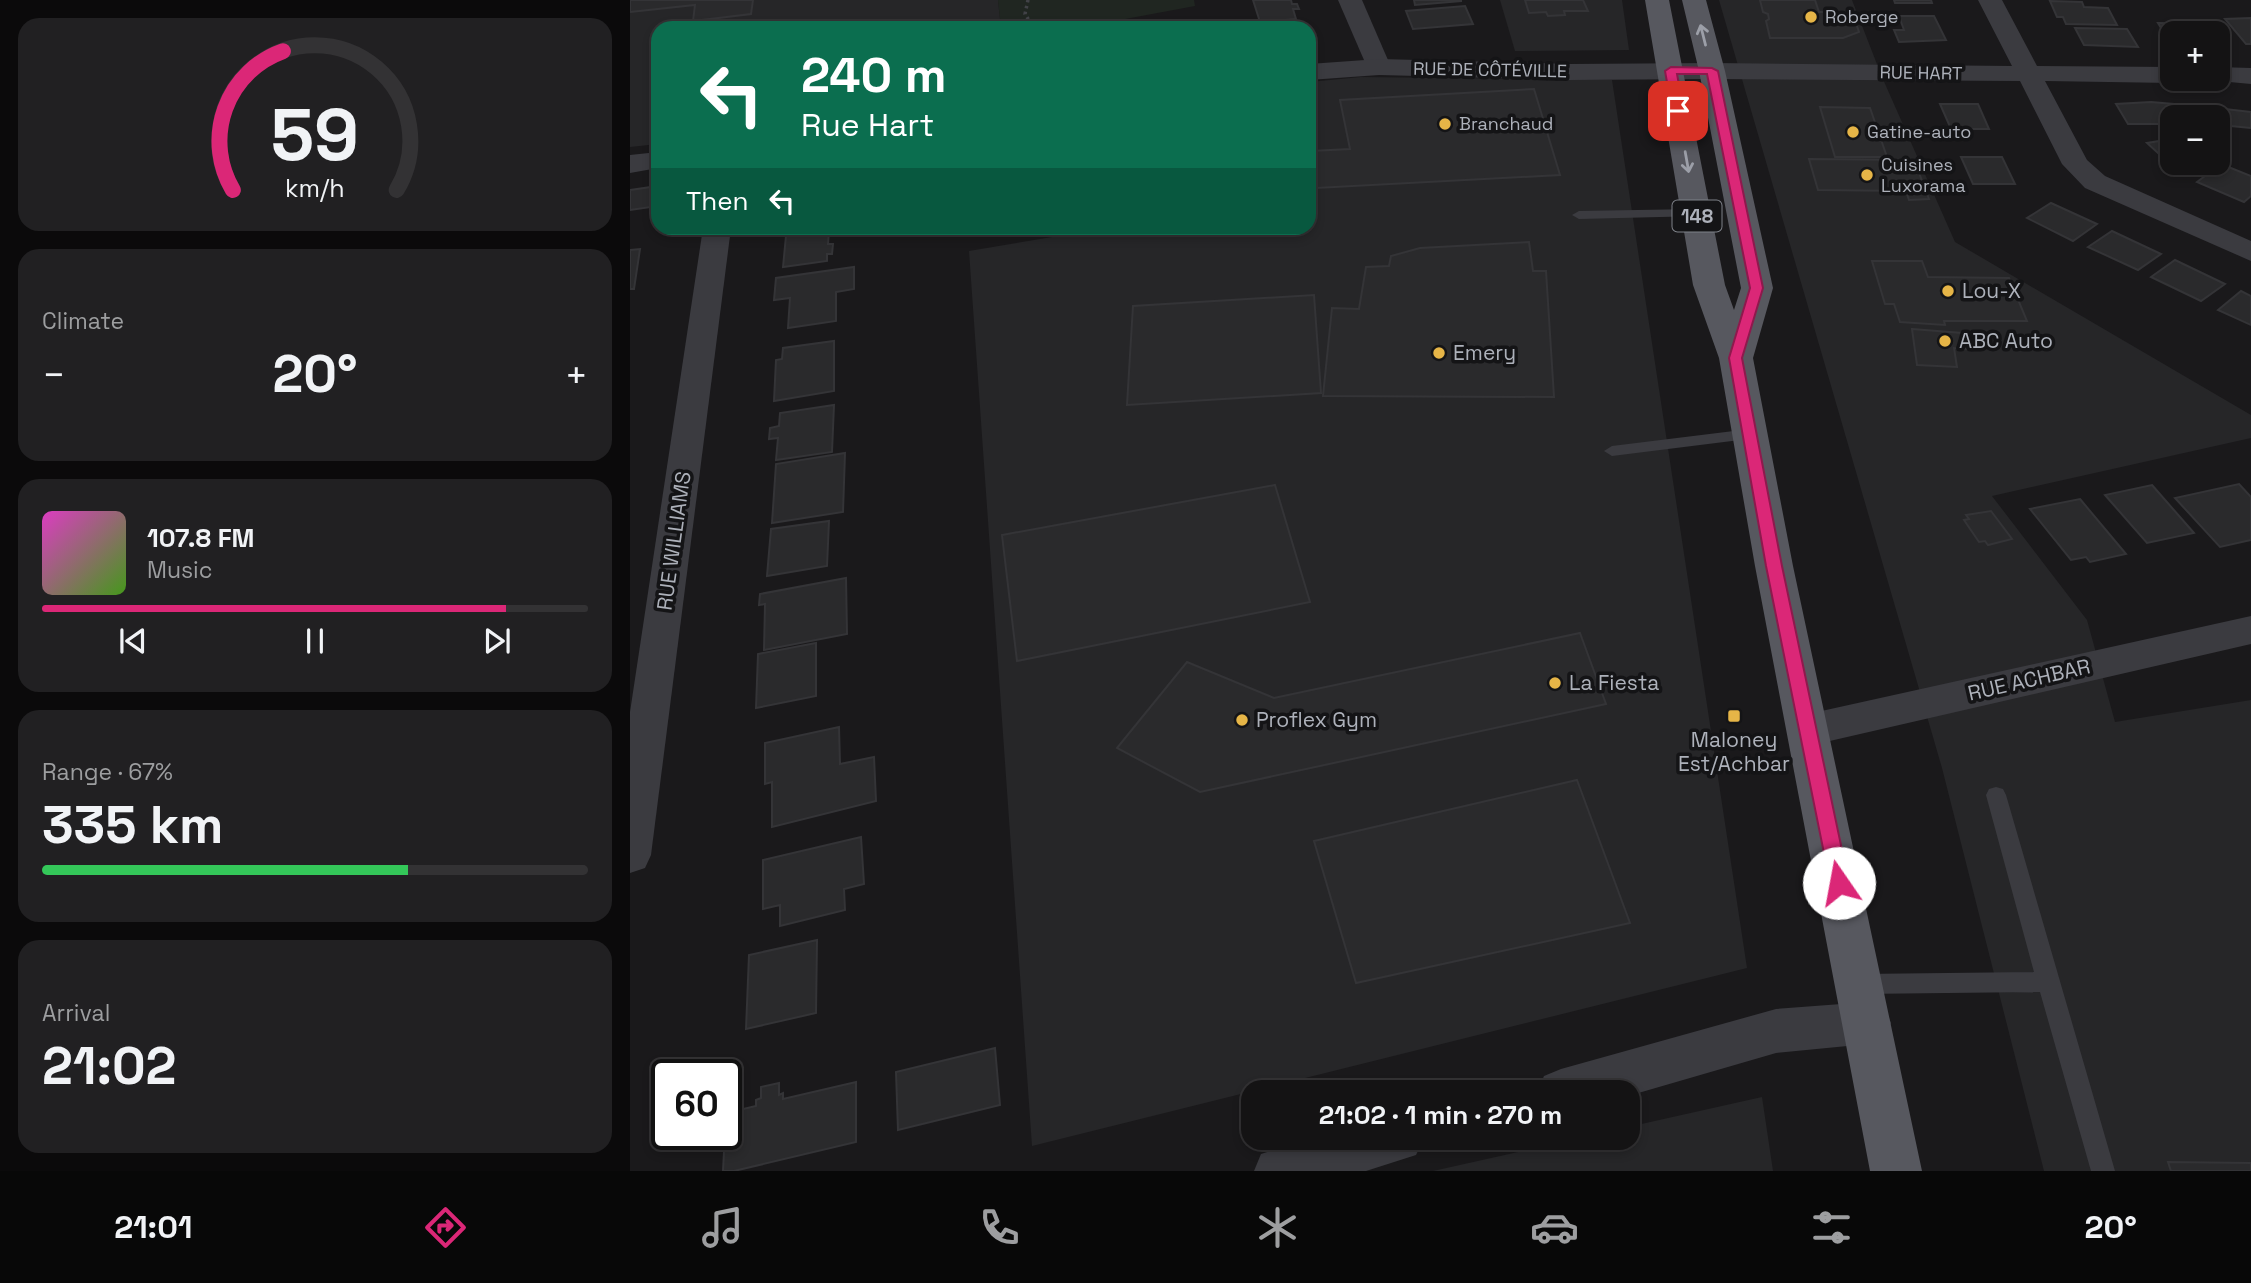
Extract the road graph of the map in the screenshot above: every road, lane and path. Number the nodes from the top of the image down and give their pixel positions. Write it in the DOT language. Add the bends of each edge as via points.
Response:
graph roads {
  1 [pos="1028,0"];
  2 [pos="1350,0"];
  3 [pos="1657,0"];
  4 [pos="1694,0"];
  5 [pos="1990,0"];
  6 [pos="1030,21"];
  7 [pos="1379,67"];
  8 [pos="1671,71"];
  9 [pos="1712,71"];
  10 [pos="1316,72"];
  11 [pos="2027,74"];
  12 [pos="2160,75"];
  13 [pos="2230,75"];
  14 [pos="2251,76"];
  15 [pos="651,161"];
  16 [pos="630,164"];
  17 [pos="1696,213"];
  18 [pos="1579,215"];
  19 [pos="716,235"];
  20 [pos="2251,252"];
  21 [pos="1736,358"];
  22 [pos="1750,434"];
  23 [pos="1612,452"];
  24 [pos="2251,630"];
  25 [pos="1808,730"];
  26 [pos="1996,794"];
  27 [pos="630,855"];
  28 [pos="2048,982"];
  29 [pos="1864,1003"];
  30 [pos="1603,1080"];
  31 [pos="1355,1150"];
  32 [pos="1279,1171"];
  33 [pos="1896,1171"];
  34 [pos="2103,1171"];
  1 -- 6 [label="path" via="1025,14"];
  2 -- 7 [label="street"];
  3 -- 8 [label="main road, 148"];
  9 -- 4 [label="main road, 148, one-way"];
  5 -- 11 [label="street"];
  7 -- 8 [label="street, RUE DE CÔTÉVILLE"];
  7 -- 10 [label="street, RUE DE CÔTÉVILLE"];
  8 -- 9 [label="street, RUE HART"];
  8 -- 17 [label="main road, 148, one-way"];
  9 -- 11 [label="street, RUE HART"];
  9 -- 21 [label="main road, 148" via="1757,288"];
  11 -- 12 [label="street, RUE HART"];
  11 -- 20 [label="street" via="2076,164 2095,182"];
  13 -- 14 [label="street"];
  15 -- 16 [label="street"];
  17 -- 18 [label="lane"];
  17 -- 21 [label="main road, 148" via="1709,285"];
  19 -- 27 [label="street, RUE WILLIAMS"];
  21 -- 22 [label="main road, 148"];
  22 -- 23 [label="lane"];
  22 -- 25 [label="main road, 148"];
  24 -- 25 [label="street, RUE ACHBAR"];
  25 -- 29 [label="main road, 148"];
  26 -- 28 [label="lane"];
  28 -- 29 [label="lane"];
  28 -- 34 [label="lane"];
  29 -- 30 [label="street"];
  29 -- 33 [label="main road, 148"];
  31 -- 32 [label="street"];
}
